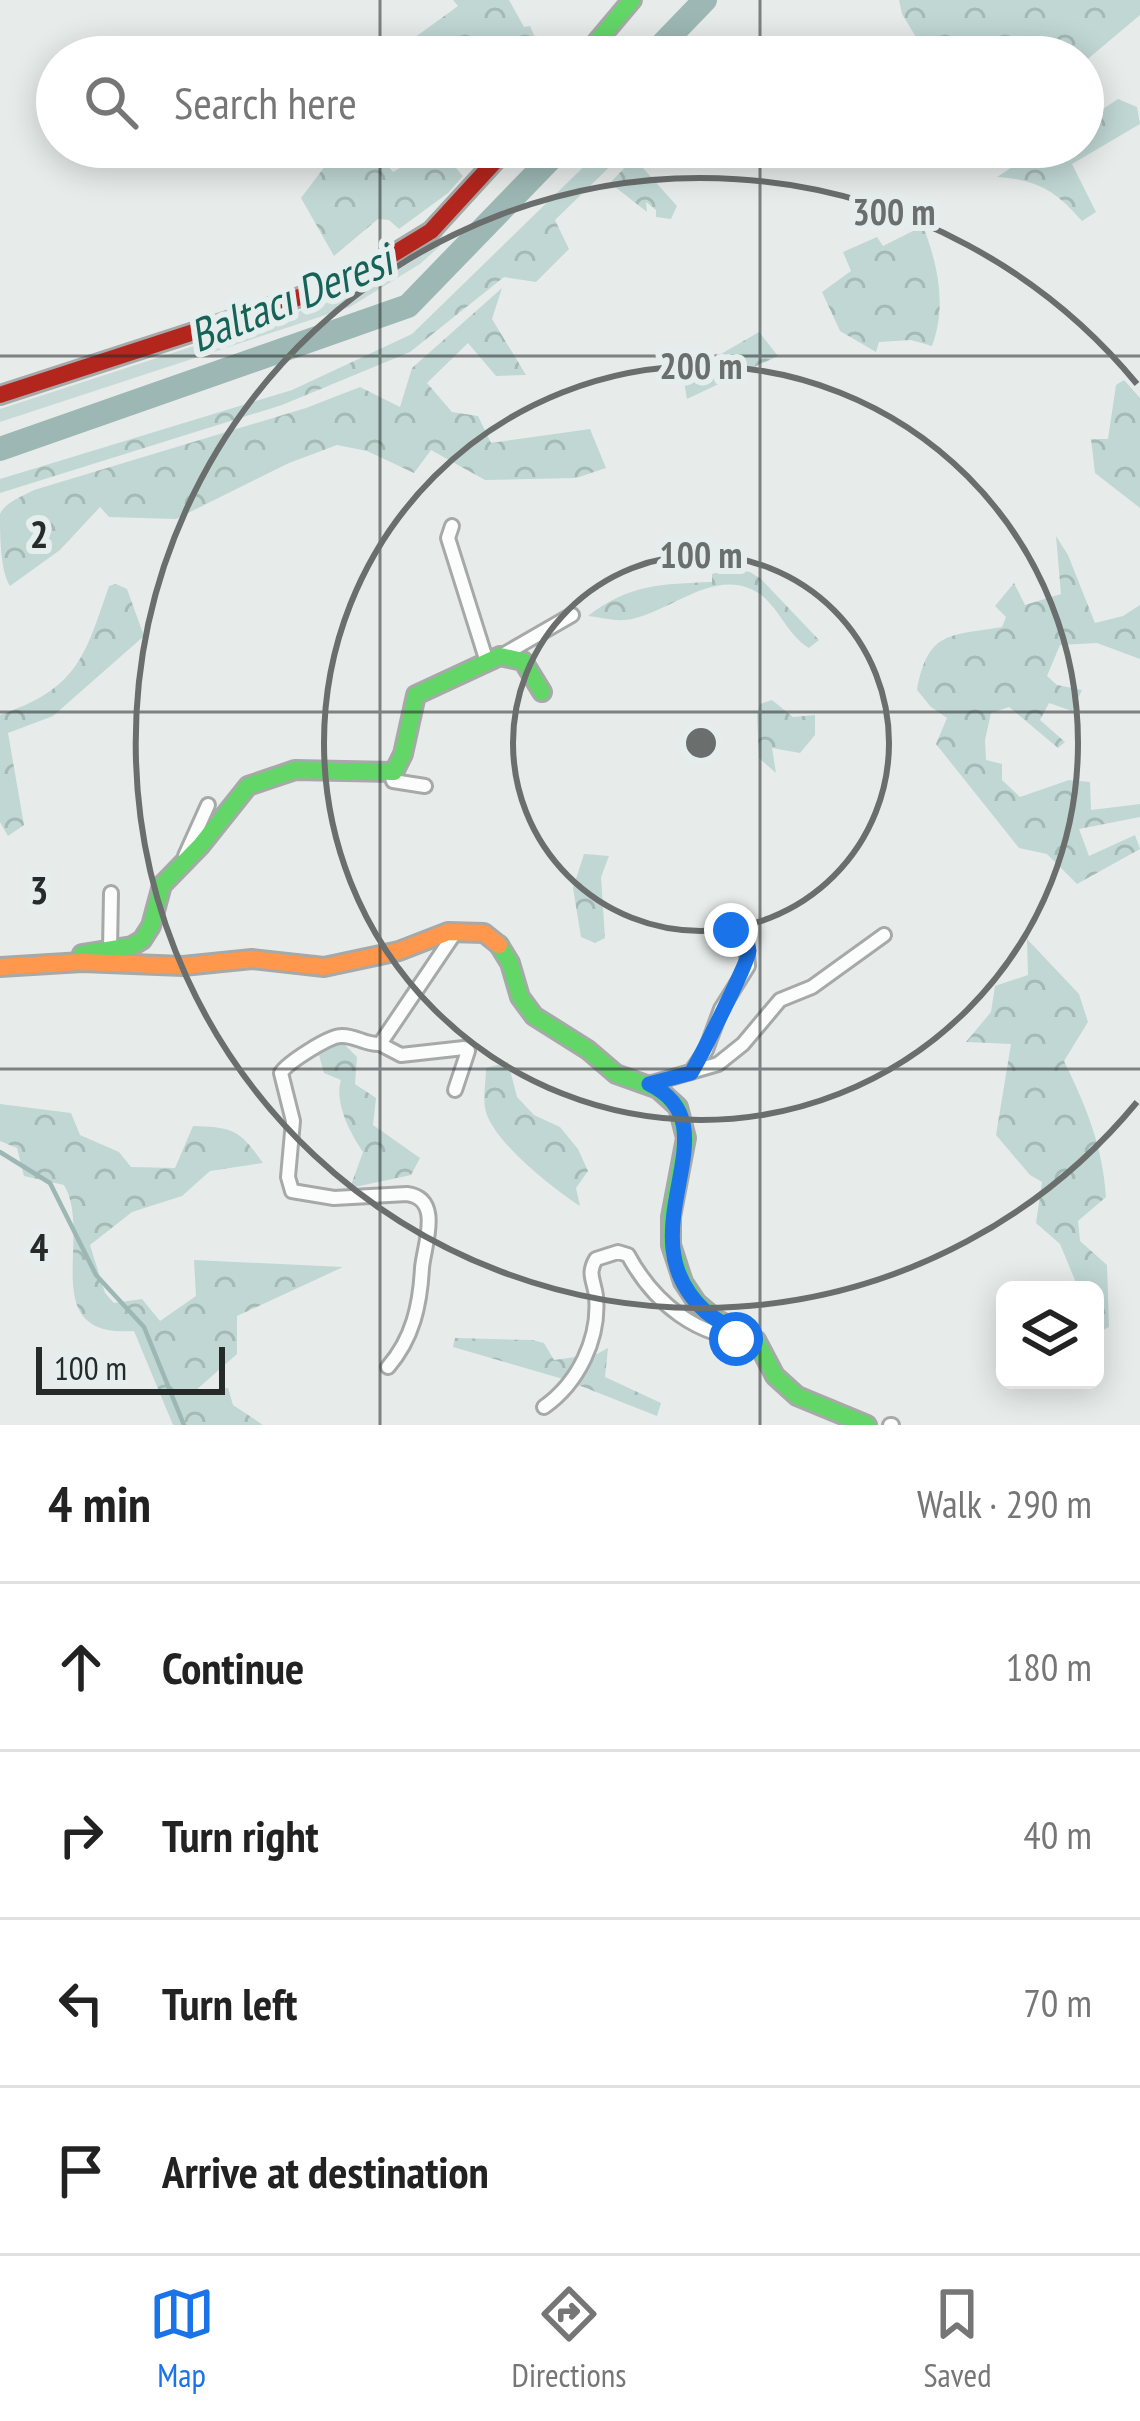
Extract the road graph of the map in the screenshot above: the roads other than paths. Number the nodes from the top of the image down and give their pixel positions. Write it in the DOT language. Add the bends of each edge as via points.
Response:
graph roads {
  1 [pos="632,0"];
  2 [pos="602,36"];
  3 [pos="489,168"];
  4 [pos="0,395"];
  5 [pos="452,526"];
  6 [pos="572,615"];
  7 [pos="493,659"];
  8 [pos="542,692"];
  9 [pos="390,773"];
  10 [pos="425,786"];
  11 [pos="208,805"];
  12 [pos="179,868"];
  13 [pos="111,893"];
  14 [pos="731,930"];
  15 [pos="455,933"];
  16 [pos="884,935"];
  17 [pos="110,950"];
  18 [pos="8,966"];
  19 [pos="380,1044"];
  20 [pos="691,1073"];
  21 [pos="649,1084"];
  22 [pos="455,1090"];
  23 [pos="755,1340"];
  24 [pos="388,1367"];
  25 [pos="544,1407"];
  26 [pos="867,1425"];
  1 -- 2 [label="street"];
  3 -- 4 [label="street" via="431,231 370,269"];
  5 -- 7 [label="street" via="448,538"];
  6 -- 7 [label="street"];
  7 -- 8 [label="street" via="523,661"];
  7 -- 9 [label="street" via="416,695 404,760"];
  9 -- 10 [label="street" via="392,781"];
  9 -- 12 [label="street" via="296,770 248,786"];
  11 -- 12 [label="street"];
  12 -- 17 [label="street" via="162,886 142,940"];
  13 -- 17 [label="street"];
  14 -- 20 [label="street" via="746,941 748,966"];
  15 -- 18 [label="street" via="323,967 252,959"];
  15 -- 19 [label="street"];
  15 -- 21 [label="street" via="492,938 511,959 529,1012 628,1081"];
  16 -- 20 [label="street" via="780,1000 718,1064"];
  17 -- 18 [label="street"];
  19 -- 22 [label="street" via="401,1055 464,1048 468,1061"];
  19 -- 24 [label="street" via="334,1037 281,1073 293,1121 292,1191 407,1194 425,1202 423,1288 410,1333"];
  20 -- 21 [label="street"];
  21 -- 23 [label="street" via="677,1104 686,1131 670,1232 674,1258 695,1301"];
  23 -- 25 [label="street" via="711,1335 675,1313 628,1255 596,1258 581,1367"];
  23 -- 26 [label="street" via="791,1393"];
}
